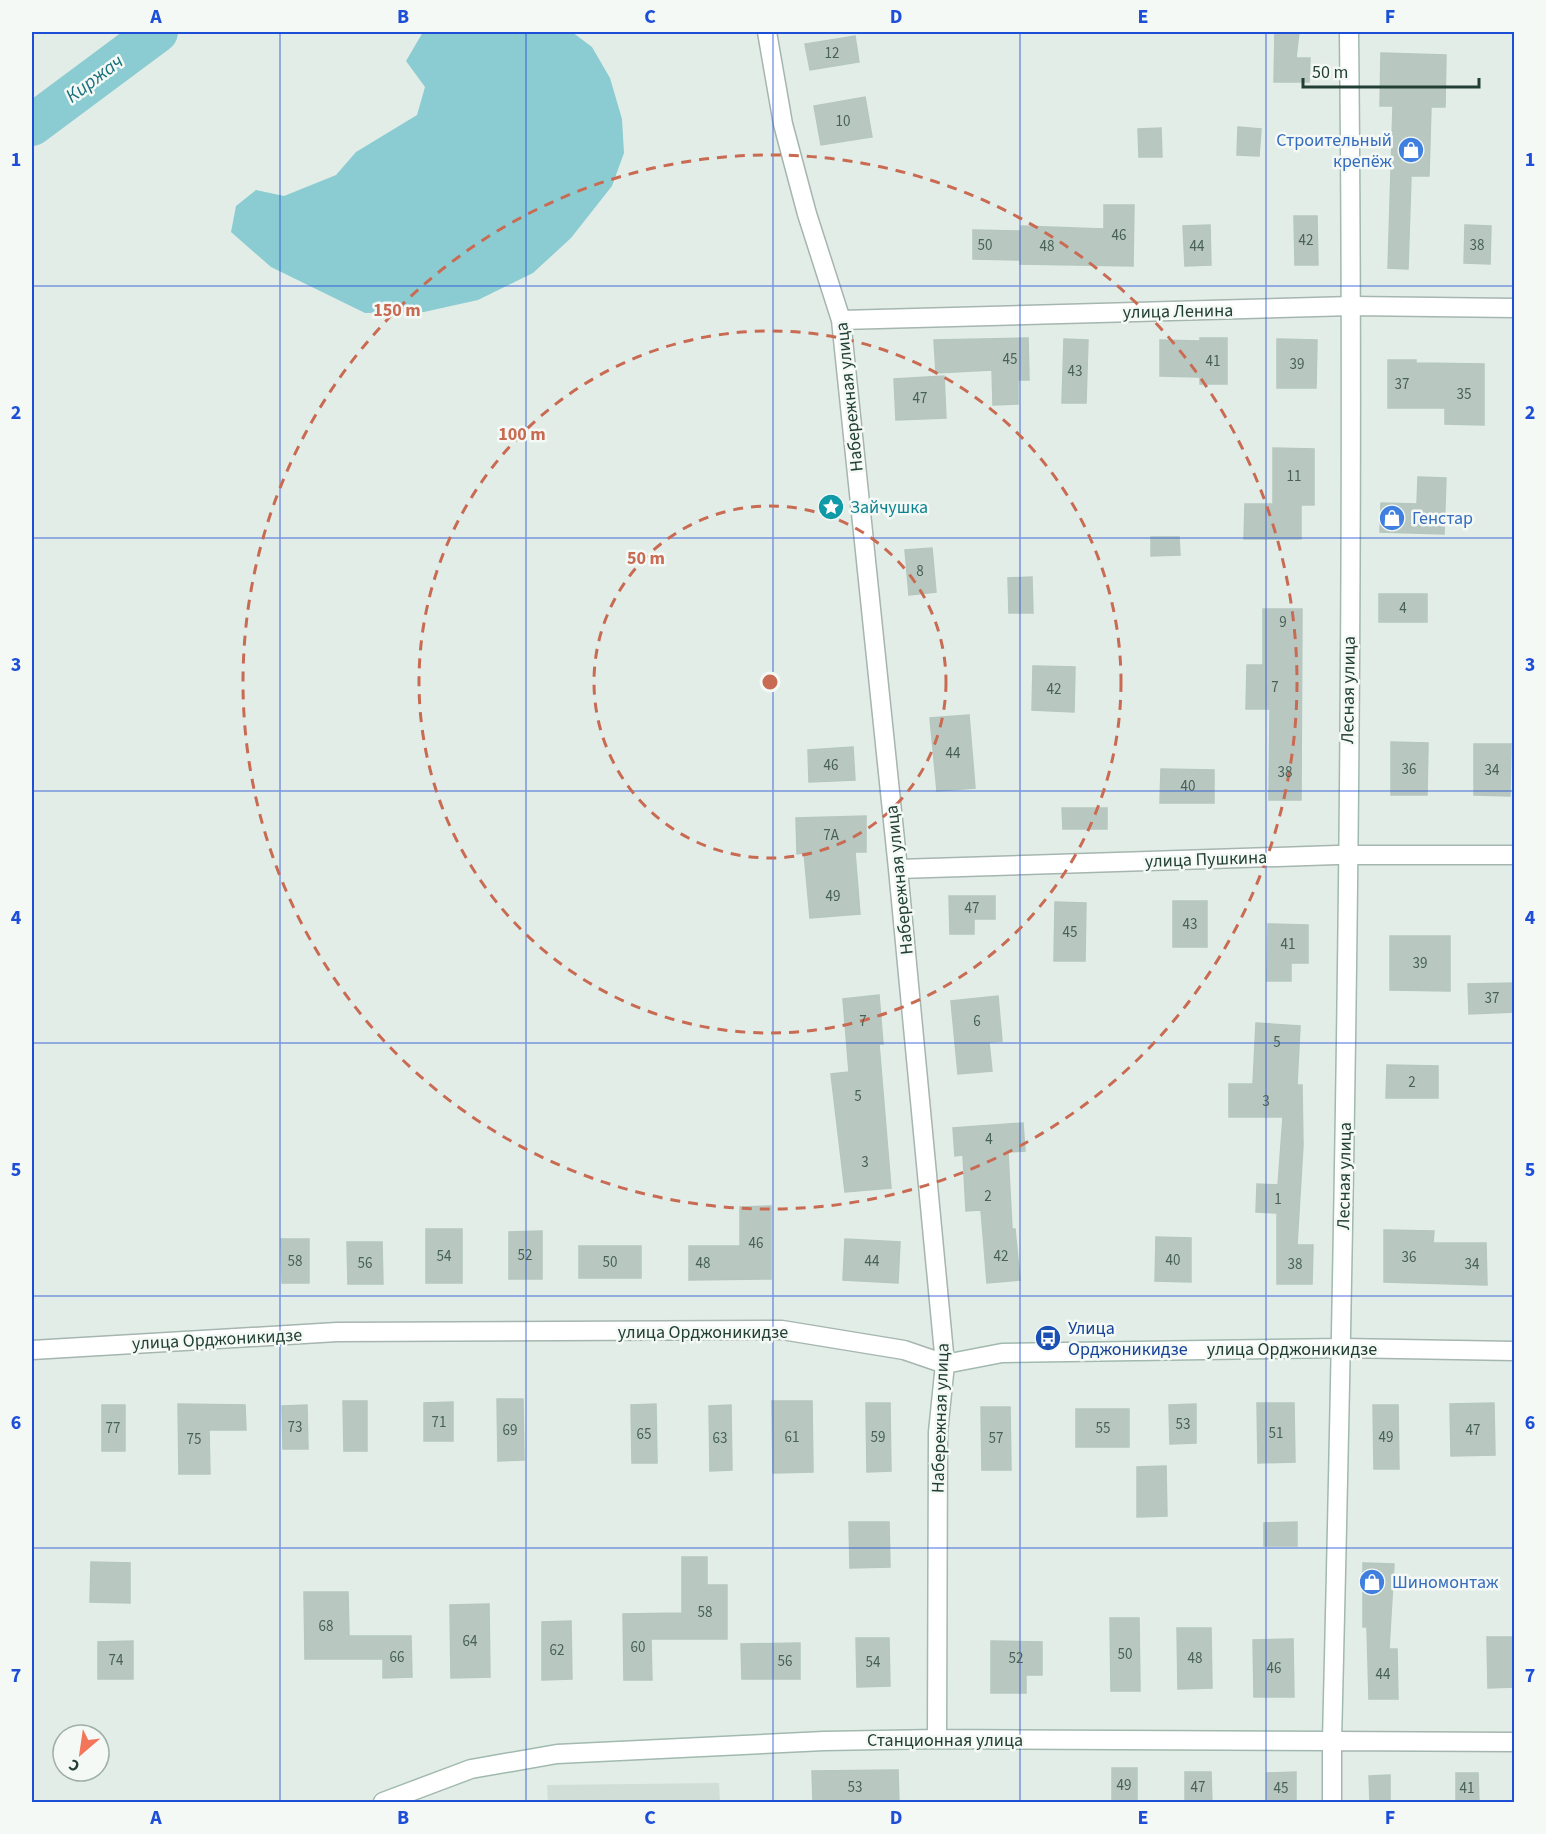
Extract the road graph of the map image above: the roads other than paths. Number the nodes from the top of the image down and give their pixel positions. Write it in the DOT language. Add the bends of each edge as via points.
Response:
graph roads {
  1 [pos="767,32"];
  2 [pos="1349,32"];
  3 [pos="1352,306"];
  4 [pos="1515,308"];
  5 [pos="841,320"];
  6 [pos="1347,855"];
  7 [pos="1515,855"];
  8 [pos="898,869"];
  9 [pos="1342,1348"];
  10 [pos="32,1350"];
  11 [pos="1515,1351"];
  12 [pos="945,1364"];
  13 [pos="937,1739"];
  14 [pos="1332,1741"];
  15 [pos="1515,1742"];
  16 [pos="388,1801"];
  17 [pos="1332,1803"];
  1 -- 5 [label="street, Набережная улица" via="783,124"];
  2 -- 3 [label="street, Лесная улица"];
  3 -- 4 [label="street, улица Ленина"];
  3 -- 5 [label="street, улица Ленина"];
  3 -- 6 [label="street, Лесная улица"];
  5 -- 8 [label="street, Набережная улица"];
  6 -- 7 [label="street, улица Пушкина"];
  6 -- 8 [label="street, улица Пушкина"];
  6 -- 9 [label="street, Лесная улица"];
  8 -- 12 [label="street, Набережная улица"];
  9 -- 11 [label="street, улица Орджоникидзе"];
  9 -- 12 [label="street, улица Орджоникидзе" via="1002,1353"];
  9 -- 14 [label="street, Лесная улица"];
  10 -- 12 [label="street, улица Орджоникидзе" via="337,1332 782,1330 904,1350"];
  12 -- 13 [label="street, Набережная улица" via="938,1432"];
  13 -- 14 [label="street, Станционная улица"];
  13 -- 16 [label="street, Станционная улица" via="557,1754 471,1769"];
  14 -- 15 [label="street, Станционная улица"];
  14 -- 17 [label="street, Лесная улица"];
}
